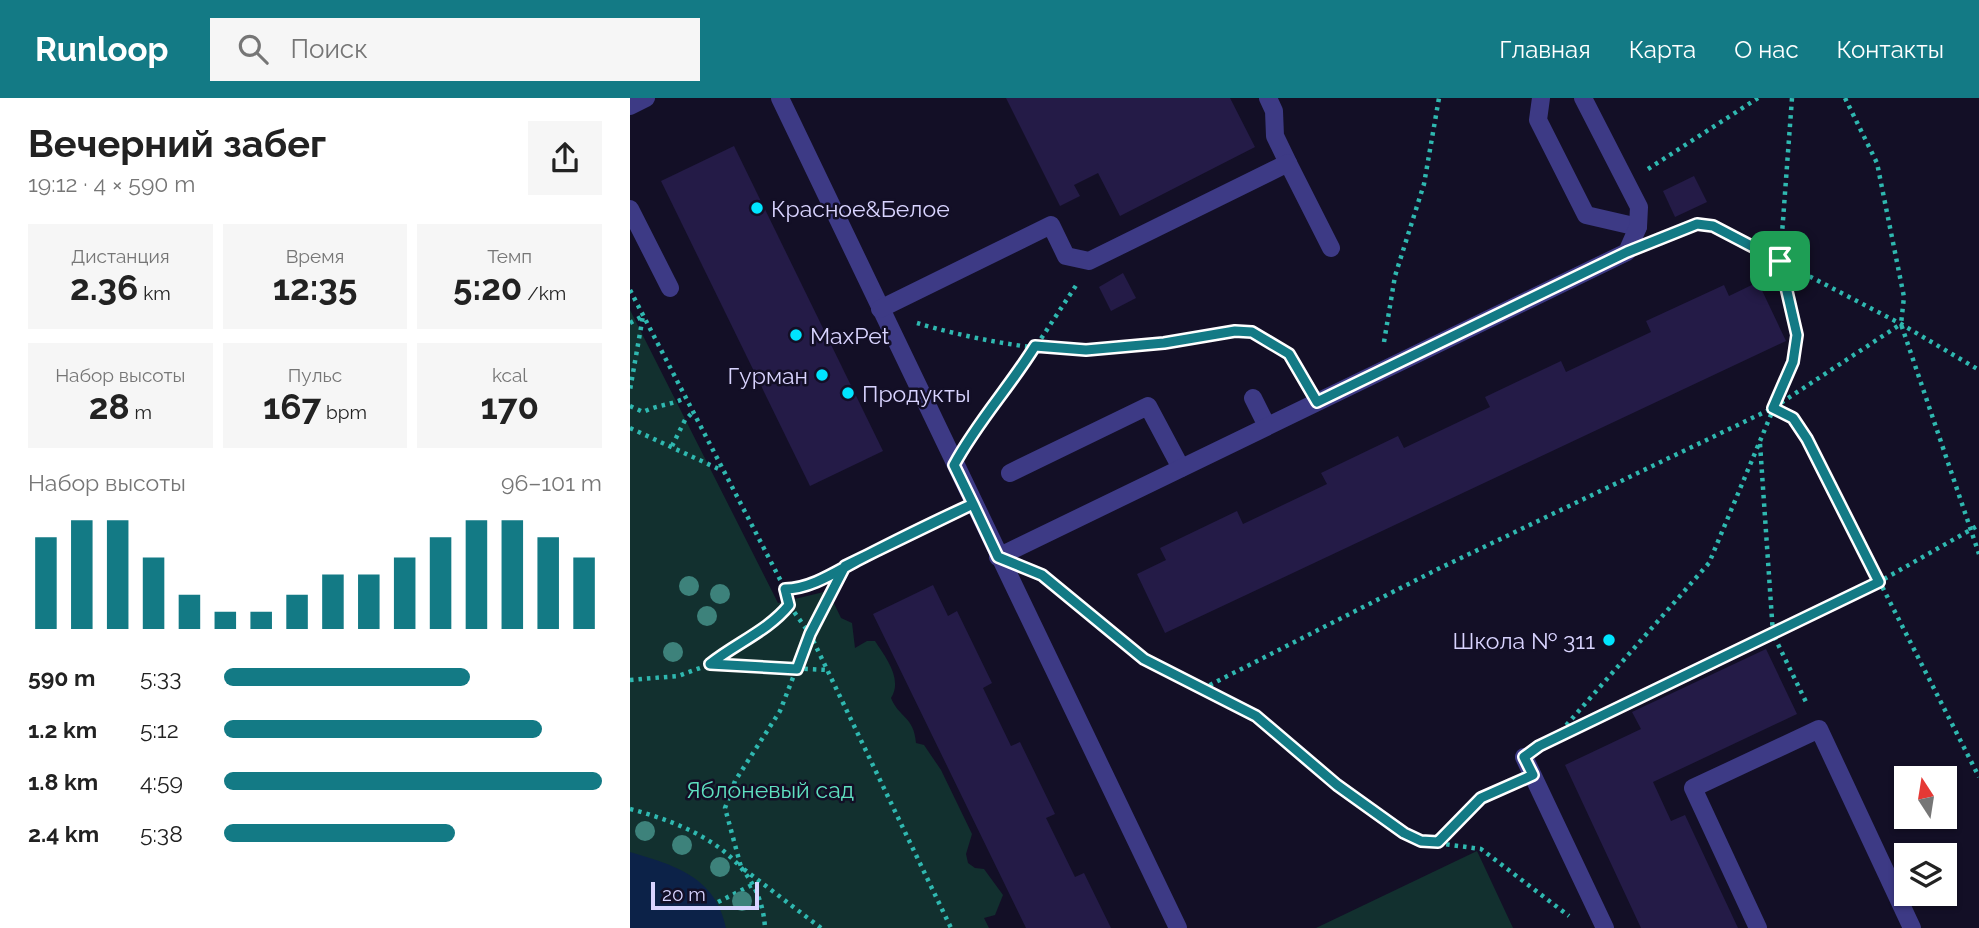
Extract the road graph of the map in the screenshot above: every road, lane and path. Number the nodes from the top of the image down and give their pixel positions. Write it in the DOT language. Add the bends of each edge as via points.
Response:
graph roads {
  1 [pos="646,98"];
  2 [pos="779,98"];
  3 [pos="1268,98"];
  4 [pos="1439,98"];
  5 [pos="1541,98"];
  6 [pos="1583,98"];
  7 [pos="1758,98"];
  8 [pos="1792,98"];
  9 [pos="1845,98"];
  10 [pos="630,106"];
  11 [pos="1288,163"];
  12 [pos="1626,181"];
  13 [pos="630,209"];
  14 [pos="1638,227"];
  15 [pos="1331,248"];
  16 [pos="1627,252"];
  17 [pos="1089,261"];
  18 [pos="1780,261"];
  19 [pos="670,288"];
  20 [pos="630,290"];
  21 [pos="880,309"];
  22 [pos="643,316"];
  23 [pos="630,323"];
  24 [pos="1901,324"];
  25 [pos="1035,346"];
  26 [pos="1979,370"];
  27 [pos="1381,371"];
  28 [pos="630,390"];
  29 [pos="685,398"];
  30 [pos="1252,398"];
  31 [pos="1317,402"];
  32 [pos="630,406"];
  33 [pos="1773,408"];
  34 [pos="692,413"];
  35 [pos="1267,426"];
  36 [pos="630,428"];
  37 [pos="1760,442"];
  38 [pos="672,446"];
  39 [pos="954,465"];
  40 [pos="1181,468"];
  41 [pos="721,470"];
  42 [pos="1010,472"];
  43 [pos="973,504"];
  44 [pos="1979,525"];
  45 [pos="1972,530"];
  46 [pos="1979,554"];
  47 [pos="998,557"];
  48 [pos="845,566"];
  49 [pos="1879,582"];
  50 [pos="785,589"];
  51 [pos="789,605"];
  52 [pos="810,634"];
  53 [pos="1773,634"];
  54 [pos="710,664"];
  55 [pos="797,669"];
  56 [pos="828,670"];
  57 [pos="630,680"];
  58 [pos="1202,689"];
  59 [pos="1819,729"];
  60 [pos="1555,738"];
  61 [pos="1524,757"];
  62 [pos="1533,775"];
  63 [pos="1979,777"];
  64 [pos="630,809"];
  65 [pos="1438,842"];
  66 [pos="741,867"];
  67 [pos="752,885"];
  68 [pos="718,902"];
  69 [pos="1602,922"];
  70 [pos="765,928"];
  71 [pos="821,928"];
  72 [pos="951,928"];
  73 [pos="1178,928"];
  74 [pos="1758,928"];
  75 [pos="1912,928"];
  1 -- 10 [label="street"];
  2 -- 21 [label="street"];
  3 -- 11 [label="street" via="1274,111 1275,136"];
  4 -- 27 [label="path" via="1424,184 1387,309"];
  5 -- 14 [label="street" via="1538,120 1586,215"];
  6 -- 12 [label="street"];
  7 -- 12 [label="path"];
  8 -- 18 [label="path"];
  9 -- 24 [label="path" via="1877,163 1904,297"];
  11 -- 15 [label="street"];
  11 -- 17 [label="street"];
  12 -- 14 [label="street" via="1639,207"];
  13 -- 19 [label="street"];
  14 -- 16 [label="street"];
  16 -- 18 [label="path" via="1697,224 1713,226"];
  16 -- 27 [label="street"];
  17 -- 21 [label="street" via="1066,256 1051,225"];
  17 -- 25 [label="path"];
  18 -- 24 [label="path"];
  18 -- 33 [label="path" via="1797,335 1793,362"];
  20 -- 22 [label="path"];
  21 -- 25 [label="path" via="936,329"];
  21 -- 39 [label="street"];
  22 -- 23 [label="path"];
  22 -- 28 [label="path"];
  22 -- 29 [label="path"];
  24 -- 26 [label="path"];
  24 -- 33 [label="path"];
  24 -- 45 [label="path"];
  25 -- 31 [label="path" via="1086,350 1252,332 1289,354"];
  25 -- 39 [label="path" via="1004,395 981,418"];
  27 -- 31 [label="street"];
  29 -- 32 [label="path" via="643,412"];
  29 -- 34 [label="path"];
  30 -- 35 [label="street"];
  31 -- 35 [label="street"];
  33 -- 37 [label="path"];
  33 -- 49 [label="path" via="1793,418 1807,439"];
  33 -- 58 [label="path"];
  34 -- 38 [label="path"];
  34 -- 41 [label="path"];
  35 -- 40 [label="street"];
  36 -- 38 [label="path"];
  37 -- 53 [label="path"];
  37 -- 60 [label="path" via="1709,563"];
  38 -- 41 [label="path"];
  39 -- 43 [label="street"];
  40 -- 42 [label="street" via="1148,406"];
  40 -- 47 [label="street"];
  41 -- 50 [label="path"];
  43 -- 47 [label="street"];
  43 -- 48 [label="path"];
  44 -- 45 [label="path"];
  45 -- 46 [label="path"];
  45 -- 49 [label="path"];
  47 -- 58 [label="path" via="1042,575 1144,659"];
  47 -- 73 [label="street"];
  48 -- 50 [label="path" via="796,589"];
  48 -- 52 [label="path"];
  49 -- 53 [label="path"];
  49 -- 63 [label="path"];
  50 -- 51 [label="path"];
  51 -- 52 [label="path"];
  51 -- 54 [label="path" via="775,622"];
  52 -- 55 [label="path"];
  52 -- 56 [label="path"];
  53 -- 59 [label="path"];
  53 -- 60 [label="path"];
  54 -- 55 [label="path"];
  54 -- 57 [label="path" via="678,676"];
  55 -- 56 [label="path"];
  55 -- 66 [label="path" via="780,711 728,794 726,808"];
  56 -- 72 [label="path"];
  58 -- 65 [label="path" via="1256,716 1337,785 1404,833"];
  59 -- 74 [label="street" via="1693,788"];
  59 -- 75 [label="street"];
  60 -- 61 [label="path"];
  61 -- 62 [label="street"];
  62 -- 65 [label="path" via="1481,798"];
  62 -- 69 [label="street"];
  64 -- 66 [label="path" via="711,841"];
  65 -- 69 [label="path" via="1480,849 1566,915 1582,922"];
  66 -- 67 [label="path"];
  66 -- 71 [label="path"];
  67 -- 68 [label="path"];
  67 -- 70 [label="path"];
}
